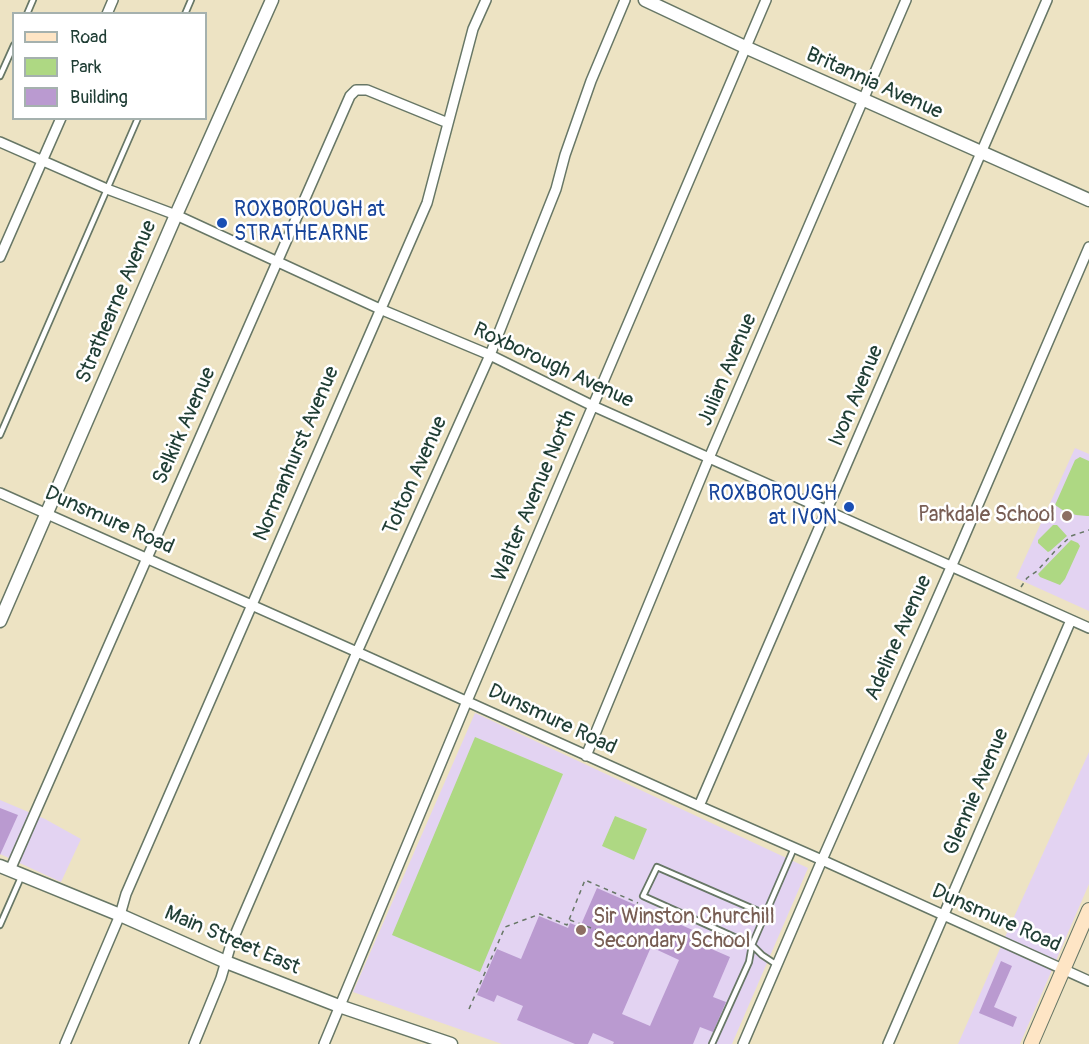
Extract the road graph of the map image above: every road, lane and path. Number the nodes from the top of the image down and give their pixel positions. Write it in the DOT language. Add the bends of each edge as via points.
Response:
graph roads {
  1 [pos="272,0"];
  2 [pos="486,0"];
  3 [pos="625,0"];
  4 [pos="645,0"];
  5 [pos="766,0"];
  6 [pos="906,0"];
  7 [pos="1047,0"];
  8 [pos="745,47"];
  9 [pos="12,49"];
  10 [pos="0,76"];
  11 [pos="864,100"];
  12 [pos="60,120"];
  13 [pos="137,120"];
  14 [pos="448,123"];
  15 [pos="0,142"];
  16 [pos="982,153"];
  17 [pos="43,160"];
  18 [pos="107,189"];
  19 [pos="1089,200"];
  20 [pos="176,215"];
  21 [pos="1089,248"];
  22 [pos="0,257"];
  23 [pos="277,262"];
  24 [pos="380,309"];
  25 [pos="490,355"];
  26 [pos="593,406"];
  27 [pos="0,435"];
  28 [pos="709,458"];
  29 [pos="0,493"];
  30 [pos="827,511"];
  31 [pos="47,513"];
  32 [pos="1089,530"];
  33 [pos="147,558"];
  34 [pos="950,567"];
  35 [pos="1015,595"];
  36 [pos="251,605"];
  37 [pos="1071,620"];
  38 [pos="0,621"];
  39 [pos="1089,628"];
  40 [pos="357,652"];
  41 [pos="467,701"];
  42 [pos="586,756"];
  43 [pos="699,806"];
  44 [pos="794,848"];
  45 [pos="822,860"];
  46 [pos="11,871"];
  47 [pos="638,903"];
  48 [pos="1089,910"];
  49 [pos="765,914"];
  50 [pos="120,915"];
  51 [pos="943,915"];
  52 [pos="569,919"];
  53 [pos="0,925"];
  54 [pos="599,931"];
  55 [pos="752,945"];
  56 [pos="226,962"];
  57 [pos="777,964"];
  58 [pos="1063,970"];
  59 [pos="1089,981"];
  60 [pos="339,1006"];
  61 [pos="469,1009"];
  62 [pos="65,1044"];
  63 [pos="194,1044"];
  64 [pos="324,1044"];
  65 [pos="451,1044"];
  66 [pos="712,1044"];
  67 [pos="743,1044"];
  68 [pos="888,1044"];
  69 [pos="1030,1044"];
  1 -- 20 [label="street, Strathearne Avenue"];
  2 -- 14 [label="street, Normanhurst Avenue" via="473,29"];
  3 -- 25 [label="street, Tolton Avenue" via="579,112 556,189"];
  4 -- 8 [label="street, Britannia Avenue"];
  5 -- 8 [label="street, Walter Avenue North"];
  6 -- 11 [label="street, Julian Avenue"];
  7 -- 16 [label="street, Ivon Avenue"];
  8 -- 11 [label="street, Britannia Avenue"];
  8 -- 26 [label="street, Walter Avenue North"];
  9 -- 10 [label="lane"];
  11 -- 16 [label="street, Britannia Avenue"];
  11 -- 28 [label="street, Julian Avenue"];
  12 -- 17 [label="street"];
  13 -- 18 [label="lane"];
  14 -- 23 [label="street, Selkirk Avenue" via="367,90 352,93"];
  14 -- 24 [label="street, Normanhurst Avenue" via="427,203"];
  15 -- 17 [label="street, Roxborough Avenue"];
  16 -- 19 [label="street, Britannia Avenue"];
  16 -- 30 [label="street, Ivon Avenue"];
  17 -- 18 [label="street, Roxborough Avenue"];
  17 -- 22 [label="street"];
  18 -- 20 [label="street, Roxborough Avenue"];
  18 -- 27 [label="lane"];
  20 -- 23 [label="street, Roxborough Avenue"];
  20 -- 31 [label="street, Strathearne Avenue"];
  21 -- 34 [label="street, Adeline Avenue"];
  23 -- 24 [label="street, Roxborough Avenue"];
  23 -- 33 [label="street, Selkirk Avenue"];
  24 -- 25 [label="street, Roxborough Avenue"];
  24 -- 36 [label="street, Normanhurst Avenue"];
  25 -- 26 [label="street, Roxborough Avenue"];
  25 -- 40 [label="street, Tolton Avenue"];
  26 -- 28 [label="street, Roxborough Avenue"];
  26 -- 41 [label="street, Walter Avenue North"];
  28 -- 30 [label="street, Roxborough Avenue"];
  28 -- 42 [label="street, Julian Avenue"];
  29 -- 31 [label="street, Dunsmure Road"];
  30 -- 34 [label="street, Roxborough Avenue"];
  30 -- 43 [label="street, Ivon Avenue"];
  31 -- 33 [label="street, Dunsmure Road"];
  31 -- 38 [label="street, Strathearne Avenue"];
  32 -- 35 [label="path" via="1071,536"];
  33 -- 36 [label="street, Dunsmure Road"];
  33 -- 46 [label="street, Selkirk Avenue"];
  34 -- 35 [label="street, Roxborough Avenue"];
  34 -- 45 [label="street, Adeline Avenue"];
  35 -- 37 [label="street, Roxborough Avenue"];
  36 -- 40 [label="street, Dunsmure Road"];
  36 -- 50 [label="street, Normanhurst Avenue"];
  37 -- 39 [label="street, Roxborough Avenue"];
  37 -- 51 [label="street, Glennie Avenue"];
  40 -- 41 [label="street, Dunsmure Road"];
  40 -- 56 [label="street, Tolton Avenue"];
  41 -- 42 [label="street, Dunsmure Road"];
  41 -- 60 [label="street, Walter Avenue North"];
  42 -- 43 [label="street, Dunsmure Road"];
  43 -- 44 [label="street, Dunsmure Road"];
  44 -- 45 [label="street, Dunsmure Road"];
  44 -- 49 [label="lane"];
  45 -- 51 [label="street, Dunsmure Road"];
  45 -- 57 [label="street, Adeline Avenue"];
  46 -- 50 [label="street, Main Street East"];
  46 -- 53 [label="lane"];
  47 -- 52 [label="path" via="585,880"];
  48 -- 58 [label="main road"];
  49 -- 55 [label="lane"];
  49 -- 55 [label="lane" via="657,867 644,896"];
  50 -- 56 [label="street, Main Street East"];
  50 -- 62 [label="street, Normanhurst Avenue"];
  51 -- 58 [label="street, Dunsmure Road"];
  51 -- 68 [label="street, Glennie Avenue"];
  52 -- 54 [label="path"];
  52 -- 61 [label="path" via="567,925 540,914 505,927"];
  55 -- 57 [label="lane"];
  55 -- 66 [label="lane" via="749,962"];
  56 -- 60 [label="street, Main Street East"];
  56 -- 63 [label="street, Tolton Avenue"];
  57 -- 67 [label="street, Adeline Avenue"];
  58 -- 59 [label="street, Dunsmure Road"];
  58 -- 69 [label="main road"];
  60 -- 64 [label="street, Walter Avenue North"];
  60 -- 65 [label="street, Main Street East"];
}
